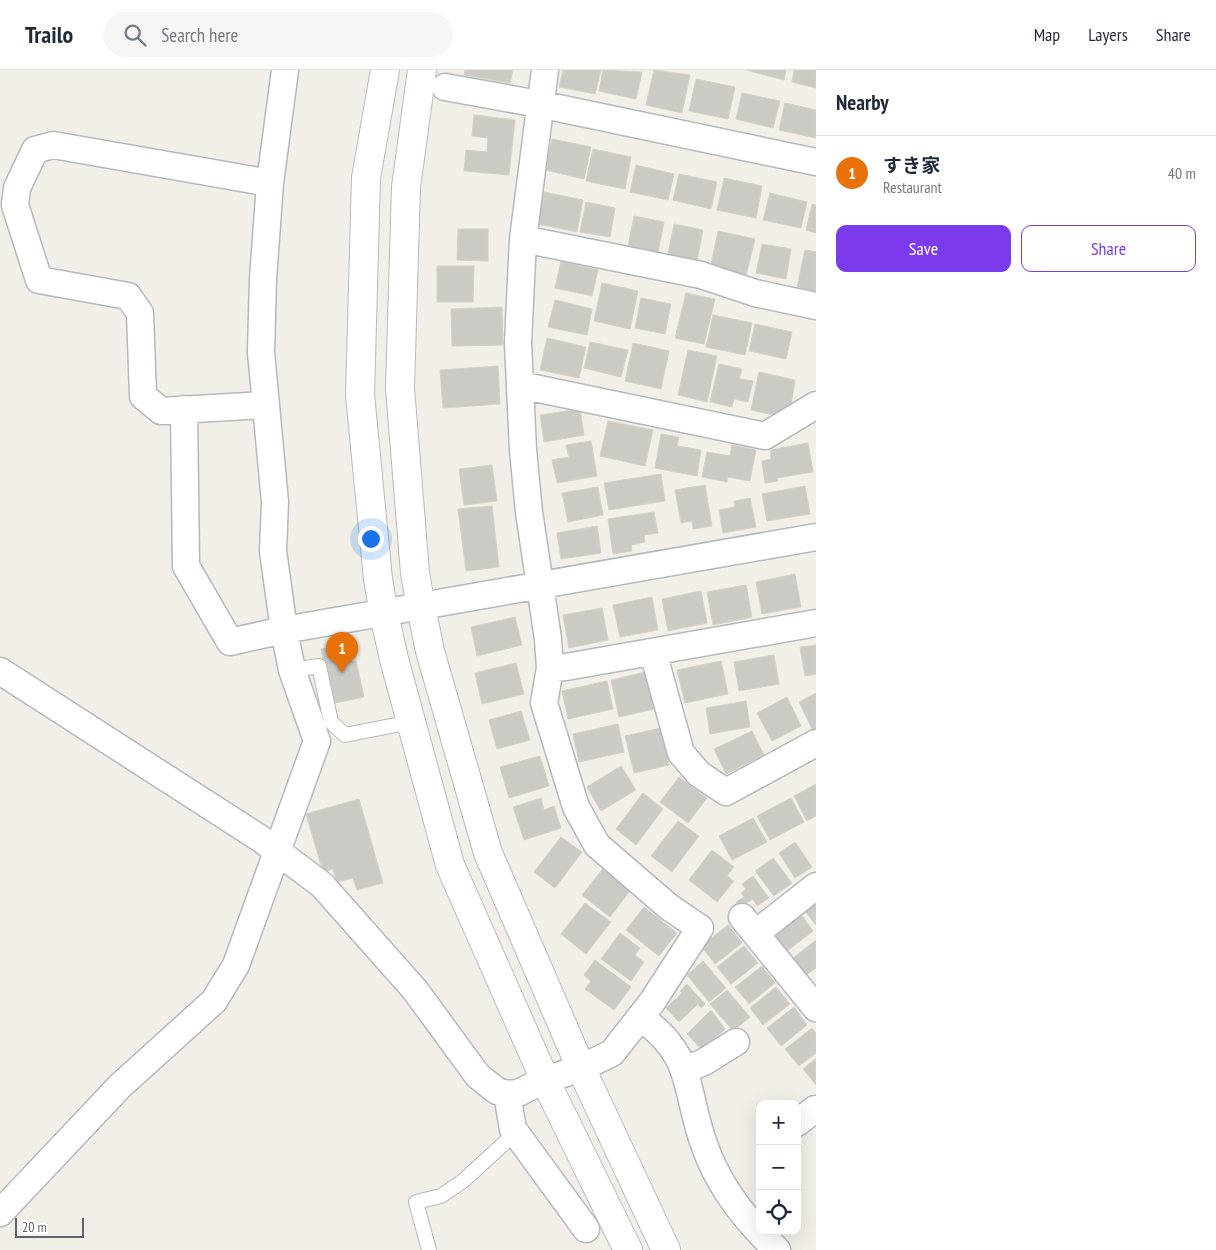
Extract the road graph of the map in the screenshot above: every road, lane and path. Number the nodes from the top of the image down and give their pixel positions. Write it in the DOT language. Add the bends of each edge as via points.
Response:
graph roads {
  1 [pos="285,70"];
  2 [pos="385,70"];
  3 [pos="422,70"];
  4 [pos="545,70"];
  5 [pos="445,87"];
  6 [pos="539,104"];
  7 [pos="816,162"];
  8 [pos="270,183"];
  9 [pos="523,239"];
  10 [pos="816,306"];
  11 [pos="520,385"];
  12 [pos="266,405"];
  13 [pos="816,405"];
  14 [pos="184,409"];
  15 [pos="816,537"];
  16 [pos="539,585"];
  17 [pos="421,607"];
  18 [pos="384,614"];
  19 [pos="816,623"];
  20 [pos="284,630"];
  21 [pos="653,652"];
  22 [pos="550,668"];
  23 [pos="292,670"];
  24 [pos="0,671"];
  25 [pos="411,722"];
  26 [pos="816,743"];
  27 [pos="277,851"];
  28 [pos="816,886"];
  29 [pos="816,1008"];
  30 [pos="640,1017"];
  31 [pos="736,1042"];
  32 [pos="581,1068"];
  33 [pos="685,1070"];
  34 [pos="545,1080"];
  35 [pos="507,1094"];
  36 [pos="513,1129"];
  37 [pos="0,1213"];
  38 [pos="586,1230"];
  39 [pos="429,1250"];
  40 [pos="628,1250"];
  41 [pos="666,1250"];
  42 [pos="777,1250"];
  1 -- 8 [label="street"];
  2 -- 18 [label="street" via="366,178 360,395"];
  3 -- 17 [label="street" via="406,187 400,388"];
  4 -- 6 [label="street"];
  5 -- 6 [label="street"];
  6 -- 7 [label="street"];
  6 -- 9 [label="street"];
  8 -- 12 [label="street" via="263,279 262,343"];
  8 -- 14 [label="street" via="53,145 34,150 17,188 15,206 39,280 128,296 140,313 143,396 161,411"];
  9 -- 10 [label="street" via="701,275 755,293"];
  9 -- 11 [label="street" via="518,343"];
  11 -- 13 [label="street" via="765,436"];
  11 -- 16 [label="street" via="528,504"];
  12 -- 14 [label="street"];
  12 -- 20 [label="street" via="275,502 273,551"];
  14 -- 20 [label="street" via="186,566 230,642"];
  15 -- 16 [label="street"];
  16 -- 17 [label="street"];
  16 -- 22 [label="street"];
  17 -- 18 [label="street"];
  17 -- 32 [label="street" via="430,651 488,853"];
  18 -- 20 [label="street"];
  18 -- 25 [label="street"];
  19 -- 21 [label="street"];
  20 -- 23 [label="street"];
  21 -- 22 [label="street"];
  21 -- 26 [label="street" via="681,753 699,774 726,792"];
  22 -- 30 [label="street" via="544,703 576,807 586,827 597,845 669,907 700,928"];
  23 -- 25 [label="lane" via="319,666 331,722 344,736"];
  23 -- 27 [label="street" via="317,741"];
  24 -- 27 [label="street"];
  25 -- 34 [label="street" via="450,865"];
  27 -- 35 [label="street" via="322,885 415,990 478,1076 497,1091"];
  27 -- 37 [label="street" via="236,966 214,1001 120,1086"];
  28 -- 29 [label="street" via="749,925"];
  30 -- 32 [label="street" via="612,1053"];
  30 -- 33 [label="street" via="668,1041"];
  31 -- 33 [label="street"];
  32 -- 34 [label="street"];
  32 -- 41 [label="street"];
  33 -- 42 [label="street" via="705,1148 721,1179 751,1223"];
  34 -- 35 [label="street" via="518,1094"];
  34 -- 40 [label="street"];
  35 -- 36 [label="street"];
  36 -- 38 [label="street"];
  36 -- 39 [label="lane" via="510,1138 462,1181 441,1196 416,1202"];
}
